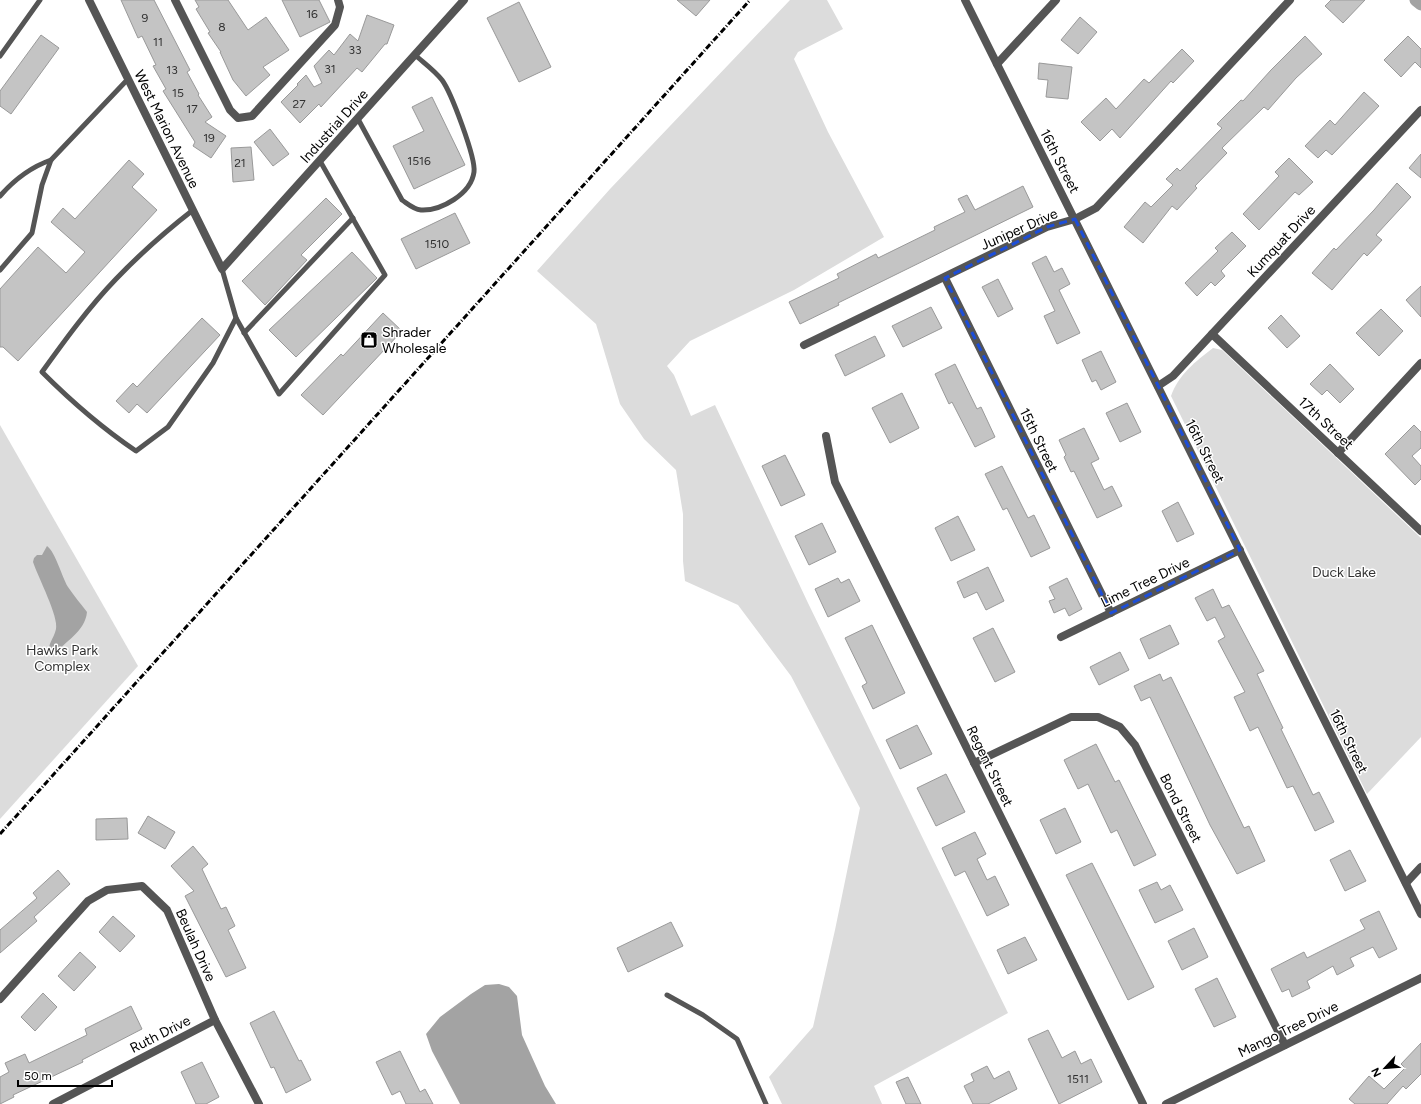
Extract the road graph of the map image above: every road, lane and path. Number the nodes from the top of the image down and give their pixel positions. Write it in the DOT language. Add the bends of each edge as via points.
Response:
graph roads {
  1 [pos="40,0"];
  2 [pos="89,0"];
  3 [pos="175,0"];
  4 [pos="338,0"];
  5 [pos="464,0"];
  6 [pos="965,0"];
  7 [pos="1056,0"];
  8 [pos="1290,0"];
  9 [pos="414,55"];
  10 [pos="0,56"];
  11 [pos="997,64"];
  12 [pos="128,79"];
  13 [pos="1421,110"];
  14 [pos="358,119"];
  15 [pos="51,160"];
  16 [pos="320,161"];
  17 [pos="0,196"];
  18 [pos="193,210"];
  19 [pos="353,218"];
  20 [pos="1075,219"];
  21 [pos="222,269"];
  22 [pos="0,270"];
  23 [pos="944,278"];
  24 [pos="236,318"];
  25 [pos="244,333"];
  26 [pos="1212,334"];
  27 [pos="804,345"];
  28 [pos="1421,363"];
  29 [pos="1158,386"];
  30 [pos="826,436"];
  31 [pos="1338,453"];
  32 [pos="1421,531"];
  33 [pos="1240,550"];
  34 [pos="1111,613"];
  35 [pos="1061,638"];
  36 [pos="974,763"];
  37 [pos="1421,867"];
  38 [pos="1406,883"];
  39 [pos="1421,914"];
  40 [pos="1421,978"];
  41 [pos="667,995"];
  42 [pos="0,999"];
  43 [pos="215,1020"];
  44 [pos="1285,1045"];
  45 [pos="53,1104"];
  46 [pos="260,1104"];
  47 [pos="766,1104"];
  48 [pos="1143,1104"];
  49 [pos="1166,1104"];
  1 -- 10 [label="lane"];
  2 -- 12 [label="street, West Marion Avenue"];
  3 -- 4 [label="street" via="230,110 238,118 252,116 335,25 340,7"];
  5 -- 9 [label="street, Industrial Drive"];
  6 -- 11 [label="street, 16th Street"];
  7 -- 11 [label="street"];
  8 -- 20 [label="street, Juniper Drive" via="1096,208"];
  9 -- 14 [label="street, Industrial Drive"];
  9 -- 14 [label="lane" via="443,81 462,125 474,171 465,191 446,204 430,210 412,208 402,200"];
  11 -- 20 [label="street, 16th Street"];
  12 -- 15 [label="lane"];
  12 -- 18 [label="street, West Marion Avenue"];
  13 -- 26 [label="street, Kumquat Drive"];
  14 -- 16 [label="street, Industrial Drive"];
  15 -- 17 [label="lane" via="38,164"];
  15 -- 22 [label="lane" via="42,185 32,233"];
  16 -- 19 [label="lane"];
  16 -- 21 [label="street, Industrial Drive"];
  18 -- 21 [label="street, West Marion Avenue"];
  18 -- 24 [label="lane" via="165,232 115,280 69,334 42,372 115,437 136,451 168,427 213,363"];
  19 -- 25 [label="lane"];
  19 -- 25 [label="lane" via="385,275 279,394"];
  20 -- 23 [label="street, Juniper Drive" via="1047,227"];
  20 -- 29 [label="street, 16th Street"];
  21 -- 24 [label="lane"];
  23 -- 27 [label="street, Juniper Drive"];
  23 -- 34 [label="street, 15th Street"];
  24 -- 25 [label="lane"];
  26 -- 29 [label="street, Kumquat Drive" via="1173,376"];
  26 -- 31 [label="street, 17th Street"];
  28 -- 31 [label="street"];
  29 -- 33 [label="street, 16th Street"];
  30 -- 36 [label="street, Regent Street" via="835,482"];
  31 -- 32 [label="street, 17th Street"];
  33 -- 34 [label="street, Lime Tree Drive"];
  33 -- 38 [label="street, 16th Street"];
  34 -- 35 [label="street, Lime Tree Drive"];
  36 -- 44 [label="street, Bond Street" via="1071,717 1098,717 1120,727 1136,745"];
  36 -- 48 [label="street, Regent Street"];
  37 -- 38 [label="street"];
  38 -- 39 [label="street, 16th Street"];
  40 -- 44 [label="street, Mango Tree Drive"];
  41 -- 47 [label="lane" via="703,1015 737,1039"];
  42 -- 43 [label="street, Beulah Drive" via="88,901 107,890 142,886 167,910"];
  43 -- 45 [label="street, Ruth Drive"];
  43 -- 46 [label="street, Beulah Drive"];
  44 -- 49 [label="street, Mango Tree Drive"];
}
